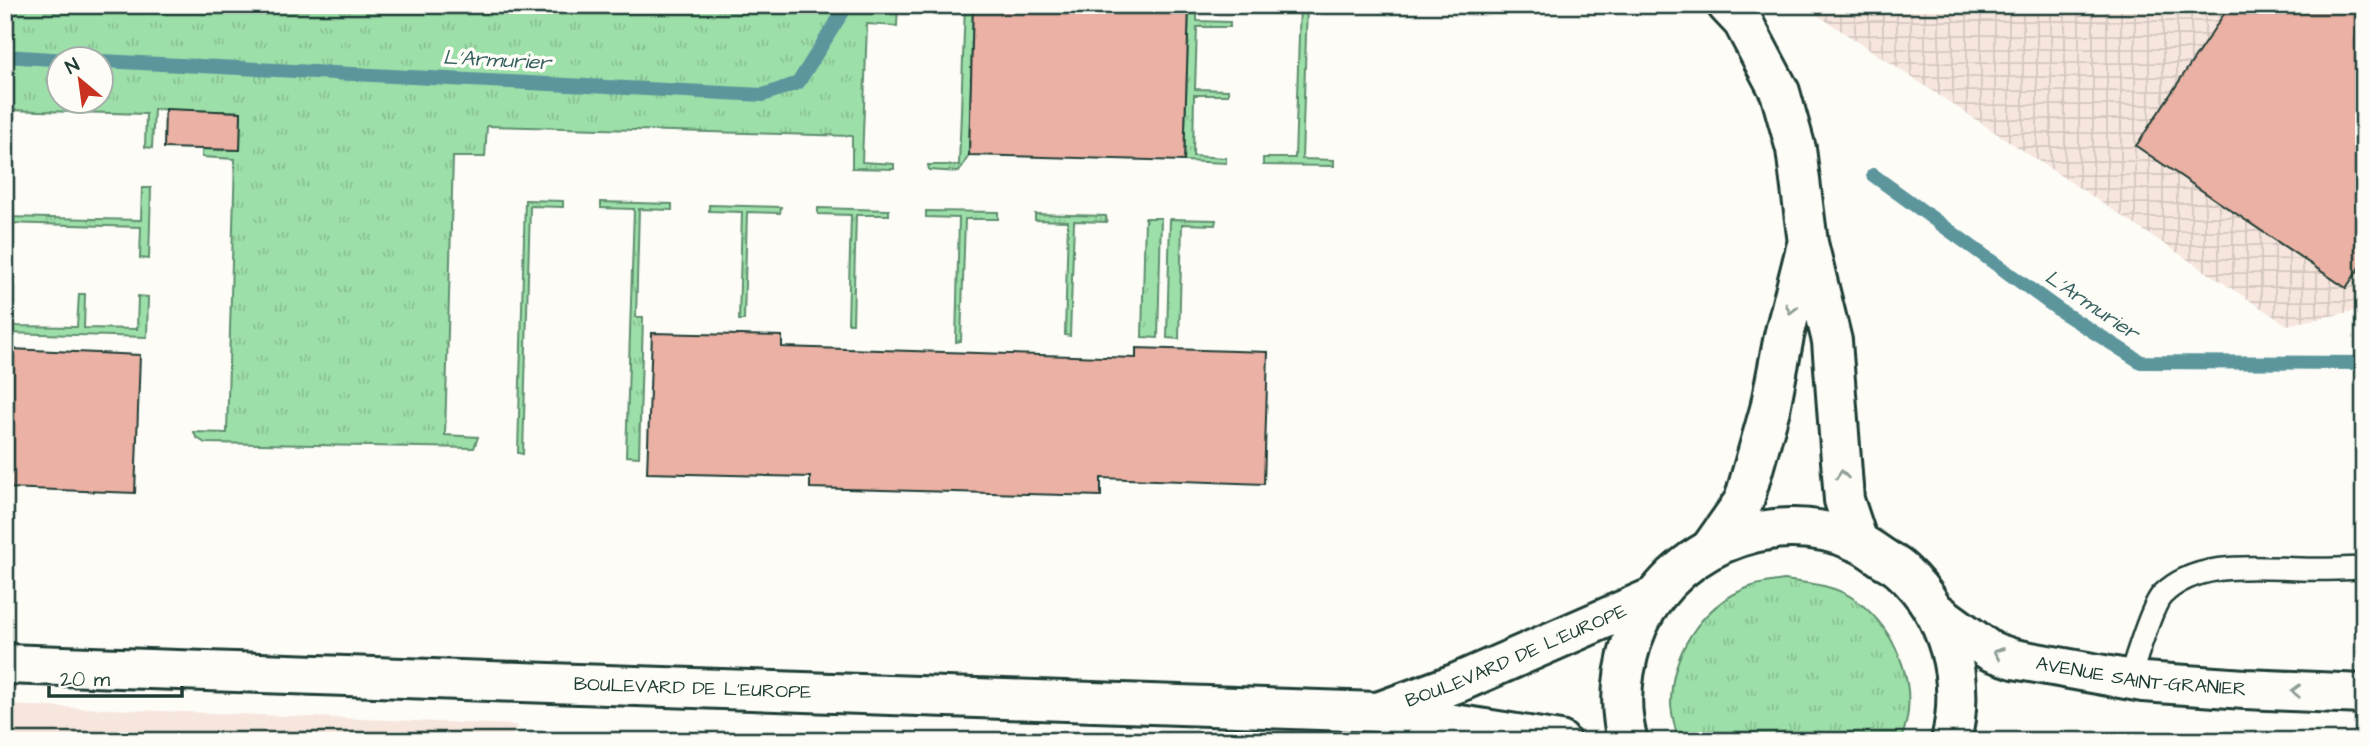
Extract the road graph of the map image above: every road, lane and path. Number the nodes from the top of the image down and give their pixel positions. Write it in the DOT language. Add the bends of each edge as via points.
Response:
graph roads {
  1 [pos="1727,5"];
  2 [pos="1808,243"];
  3 [pos="1858,542"];
  4 [pos="1711,548"];
  5 [pos="2364,568"];
  6 [pos="1654,597"];
  7 [pos="1935,611"];
  8 [pos="5,664"];
  9 [pos="2129,680"];
  10 [pos="2364,694"];
  11 [pos="1378,712"];
  12 [pos="1560,741"];
  13 [pos="1628,741"];
  14 [pos="1951,741"];
  1 -- 2 [label="street" via="1743,22 1780,92 1796,149"];
  3 -- 2 [label="street, one-way" via="1844,500 1832,341"];
  2 -- 4 [label="street, one-way" via="1744,501"];
  3 -- 4 [label="street" via="1821,530 1784,528 1746,534"];
  3 -- 7 [label="street" via="1902,570"];
  4 -- 6 [label="street" via="1680,570"];
  5 -- 9 [label="lane" via="2264,567 2210,571 2182,580 2160,597"];
  6 -- 11 [label="street, BOULEVARD DE L'EUROPE" via="1457,683"];
  6 -- 13 [label="street" via="1636,629 1625,664 1622,700"];
  9 -- 7 [label="street, AVENUE SAINT-GRANIER, one-way" via="1990,651"];
  7 -- 14 [label="street" via="1952,652 1957,695"];
  8 -- 11 [label="street, BOULEVARD DE L'EUROPE"];
  10 -- 9 [label="street, AVENUE SAINT-GRANIER, one-way"];
  11 -- 12 [label="street, BOULEVARD DE L'EUROPE"];
}
